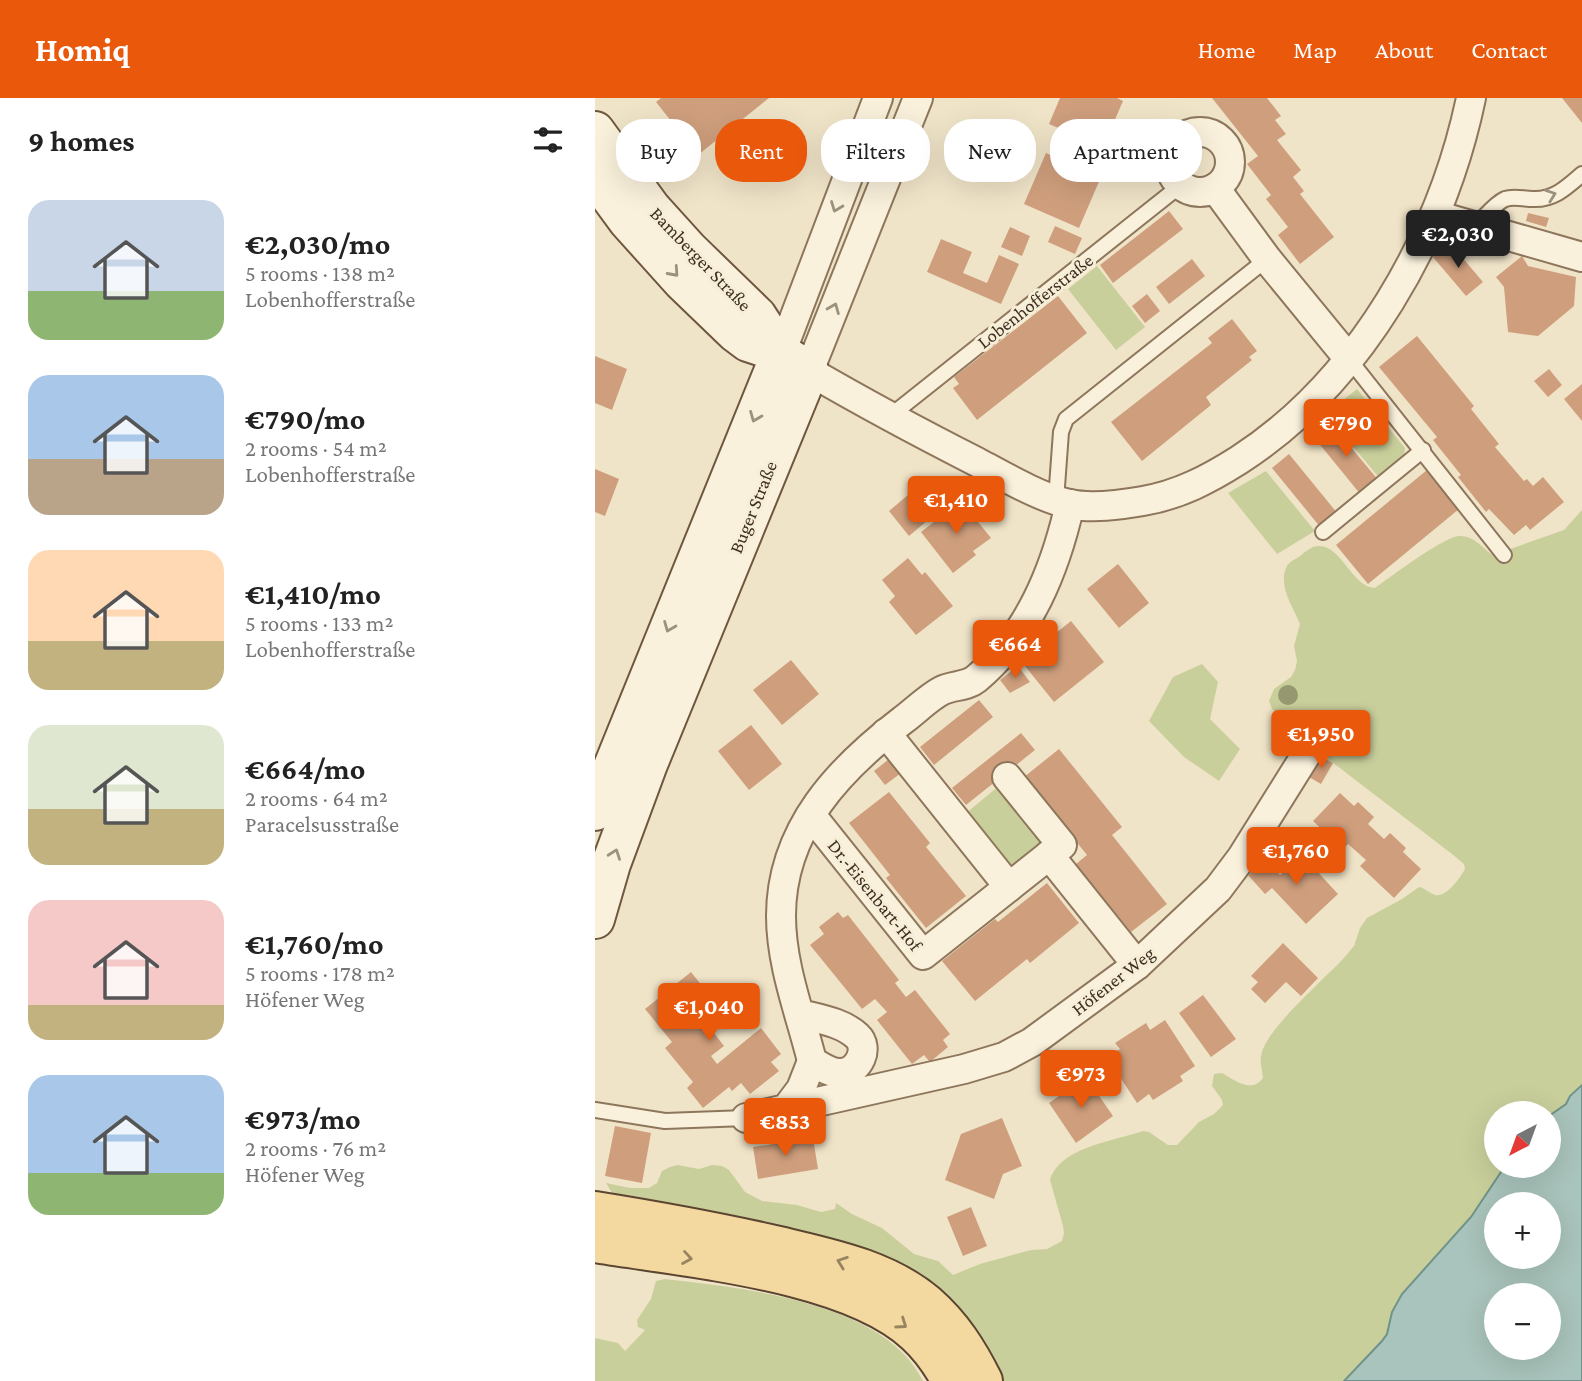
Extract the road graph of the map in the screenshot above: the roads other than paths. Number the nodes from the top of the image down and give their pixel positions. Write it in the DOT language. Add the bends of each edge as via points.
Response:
graph roads {
  1 [pos="879,98"];
  2 [pos="918,98"];
  3 [pos="1471,98"];
  4 [pos="595,131"];
  5 [pos="1582,174"];
  6 [pos="595,176"];
  7 [pos="1181,185"];
  8 [pos="1215,188"];
  9 [pos="1435,215"];
  10 [pos="1475,226"];
  11 [pos="1582,257"];
  12 [pos="1267,259"];
  13 [pos="1349,359"];
  14 [pos="795,362"];
  15 [pos="889,417"];
  16 [pos="1423,450"];
  17 [pos="1063,502"];
  18 [pos="1323,532"];
  19 [pos="1504,555"];
  20 [pos="886,733"];
  21 [pos="1314,743"];
  22 [pos="1007,777"];
  23 [pos="595,811"];
  24 [pos="811,815"];
  25 [pos="1049,855"];
  26 [pos="1009,887"];
  27 [pos="595,919"];
  28 [pos="1137,965"];
  29 [pos="800,1014"];
  30 [pos="812,1061"];
  31 [pos="850,1071"];
  32 [pos="870,1090"];
  33 [pos="595,1110"];
  34 [pos="786,1110"];
  35 [pos="746,1118"];
  36 [pos="595,1211"];
  37 [pos="621,1239"];
  38 [pos="951,1381"];
  39 [pos="983,1381"];
  1 -- 14 [label="street, Buger Straße, one-way"];
  14 -- 2 [label="street, Buger Straße, one-way"];
  3 -- 9 [label="street" via="1462,142"];
  4 -- 14 [label="street, Bamberger Straße" via="651,208 757,316"];
  10 -- 5 [label="lane, one-way" via="1502,200 1550,197"];
  6 -- 14 [label="street, Bamberger Straße, one-way" via="628,221 717,316 748,342"];
  7 -- 8 [label="street" via="1197,192"];
  7 -- 8 [label="street" via="1170,163 1173,150 1190,133 1203,132 1215,135 1230,156 1230,169"];
  7 -- 15 [label="lane, Lobenhofferstraße"];
  8 -- 12 [label="street"];
  9 -- 10 [label="street"];
  9 -- 13 [label="street" via="1391,299"];
  10 -- 11 [label="street"];
  12 -- 13 [label="street"];
  12 -- 17 [label="lane" via="1066,419 1061,432"];
  13 -- 16 [label="lane"];
  13 -- 17 [label="street" via="1264,444 1179,493 1100,506"];
  14 -- 15 [label="street"];
  14 -- 23 [label="street, Buger Straße, one-way"];
  27 -- 14 [label="street, Buger Straße, one-way" via="611,864"];
  15 -- 17 [label="street"];
  16 -- 18 [label="lane"];
  16 -- 19 [label="lane"];
  17 -- 20 [label="street" via="1057,555 1023,627 973,682 942,690"];
  20 -- 24 [label="street" via="823,794"];
  20 -- 26 [label="street"];
  21 -- 28 [label="street, Höfener Weg" via="1218,889"];
  22 -- 25 [label="street" via="1062,845"];
  24 -- 26 [label="street, Dr.-Eisenbart-Hof" via="923,956"];
  24 -- 29 [label="street" via="786,876 781,914 783,952"];
  25 -- 26 [label="street, Dr.-Eisenbart-Hof"];
  25 -- 28 [label="street"];
  28 -- 32 [label="street, Höfener Weg" via="1032,1042 1004,1057"];
  29 -- 30 [label="street"];
  29 -- 31 [label="street" via="849,1029 860,1038 864,1048 859,1063"];
  30 -- 31 [label="street" via="841,1074"];
  30 -- 34 [label="street"];
  31 -- 32 [label="street"];
  32 -- 34 [label="street, Höfener Weg"];
  33 -- 35 [label="lane" via="665,1121"];
  34 -- 35 [label="street, Höfener Weg"];
  36 -- 37 [label="main road"];
  37 -- 38 [label="main road, one-way" via="829,1288 879,1308 916,1334"];
  39 -- 37 [label="main road, one-way" via="964,1345 942,1318 909,1292 867,1271 829,1257 706,1229"];
}
